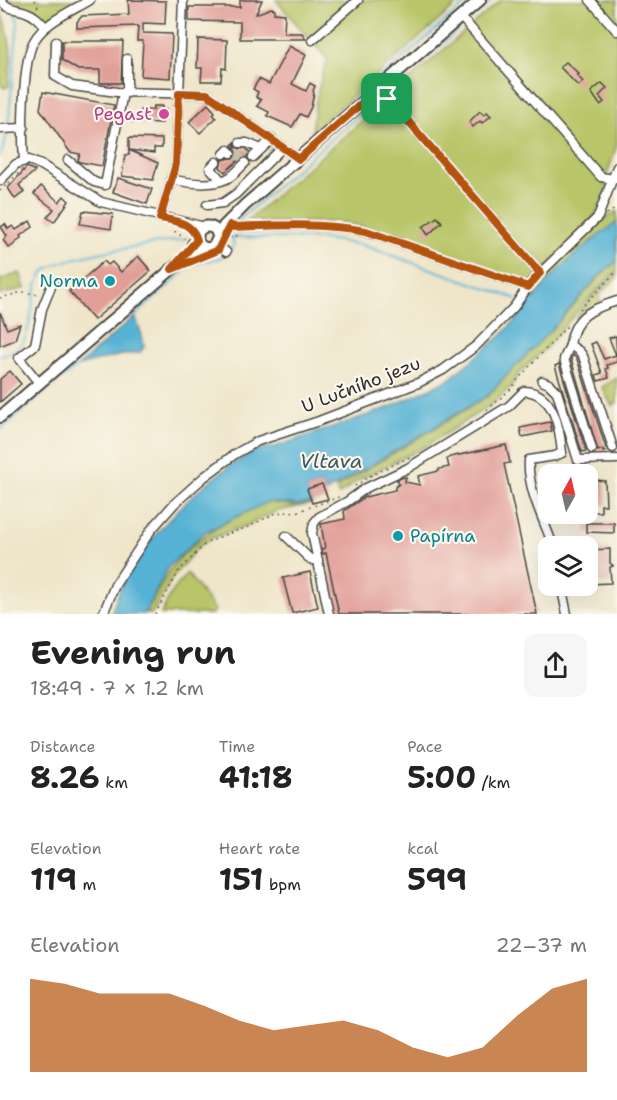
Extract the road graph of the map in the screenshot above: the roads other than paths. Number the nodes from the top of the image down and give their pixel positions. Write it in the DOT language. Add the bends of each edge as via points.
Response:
graph roads {
  1 [pos="1,0"];
  2 [pos="90,0"];
  3 [pos="183,0"];
  4 [pos="358,0"];
  5 [pos="480,0"];
  6 [pos="590,0"];
  7 [pos="460,17"];
  8 [pos="45,27"];
  9 [pos="617,31"];
  10 [pos="312,40"];
  11 [pos="56,42"];
  12 [pos="127,59"];
  13 [pos="379,88"];
  14 [pos="123,93"];
  15 [pos="179,93"];
  16 [pos="24,128"];
  17 [pos="0,129"];
  18 [pos="272,139"];
  19 [pos="249,148"];
  20 [pos="282,148"];
  21 [pos="299,159"];
  22 [pos="24,160"];
  23 [pos="68,160"];
  24 [pos="216,162"];
  25 [pos="242,164"];
  26 [pos="617,167"];
  27 [pos="171,179"];
  28 [pos="614,179"];
  29 [pos="221,180"];
  30 [pos="0,181"];
  31 [pos="207,205"];
  32 [pos="245,205"];
  33 [pos="160,218"];
  34 [pos="183,223"];
  35 [pos="230,225"];
  36 [pos="208,226"];
  37 [pos="193,238"];
  38 [pos="222,246"];
  39 [pos="208,248"];
  40 [pos="172,269"];
  41 [pos="540,273"];
  42 [pos="53,282"];
  43 [pos="527,290"];
  44 [pos="617,301"];
  45 [pos="570,341"];
  46 [pos="542,381"];
  47 [pos="39,383"];
  48 [pos="0,417"];
  49 [pos="613,448"];
  50 [pos="592,449"];
  51 [pos="617,459"];
  52 [pos="285,536"];
  53 [pos="549,536"];
  54 [pos="318,560"];
  55 [pos="563,596"];
  56 [pos="103,614"];
  57 [pos="329,614"];
  58 [pos="567,614"];
  1 -- 8 [label="street" via="10,9 38,18"];
  2 -- 8 [label="street"];
  3 -- 15 [label="street"];
  4 -- 10 [label="street"];
  5 -- 7 [label="main road"];
  6 -- 9 [label="street"];
  7 -- 13 [label="main road"];
  7 -- 28 [label="street" via="601,177"];
  8 -- 16 [label="street" via="29,54"];
  11 -- 14 [label="street" via="55,76 72,86"];
  12 -- 14 [label="street"];
  13 -- 21 [label="main road"];
  13 -- 41 [label="street"];
  14 -- 15 [label="street"];
  14 -- 23 [label="street" via="105,185 94,182"];
  15 -- 18 [label="street" via="207,94"];
  15 -- 27 [label="street" via="176,164"];
  16 -- 17 [label="street"];
  16 -- 22 [label="street"];
  18 -- 19 [label="street"];
  18 -- 20 [label="street"];
  20 -- 21 [label="street"];
  20 -- 31 [label="street" via="236,194 223,203"];
  21 -- 32 [label="main road"];
  22 -- 30 [label="street"];
  22 -- 33 [label="street" via="34,161 101,202"];
  24 -- 29 [label="street" via="210,168"];
  25 -- 29 [label="street" via="229,178"];
  26 -- 28 [label="street, U Lučního jezu"];
  27 -- 29 [label="street"];
  27 -- 33 [label="street"];
  28 -- 41 [label="street, U Lučního jezu" via="598,217"];
  32 -- 35 [label="main road"];
  32 -- 36 [label="main road"];
  32 -- 38 [label="main road" via="227,223"];
  33 -- 34 [label="street"];
  34 -- 36 [label="street"];
  34 -- 37 [label="street" via="193,230"];
  35 -- 38 [label="main road"];
  35 -- 43 [label="street" via="341,226 366,231"];
  36 -- 37 [label="main road"];
  36 -- 38 [label="main road" via="216,230"];
  37 -- 39 [label="main road"];
  37 -- 40 [label="main road"];
  38 -- 39 [label="main road"];
  38 -- 40 [label="main road"];
  39 -- 40 [label="main road"];
  40 -- 47 [label="main road"];
  41 -- 43 [label="street, U Lučního jezu"];
  42 -- 47 [label="street" via="42,309 35,345 19,358"];
  43 -- 56 [label="street, U Lučního jezu" via="476,346 431,377 258,441 204,477 151,530 115,585"];
  44 -- 45 [label="street" via="586,313"];
  45 -- 49 [label="street" via="583,356"];
  45 -- 50 [label="street" via="564,359"];
  46 -- 51 [label="street" via="557,393 578,460"];
  47 -- 48 [label="main road"];
  52 -- 54 [label="street" via="310,560"];
  53 -- 54 [label="street" via="533,495 528,467 529,460 562,453 560,426 547,403 524,391 508,406 408,468 319,517 312,533"];
  54 -- 57 [label="street"];
  55 -- 58 [label="street"];
}
